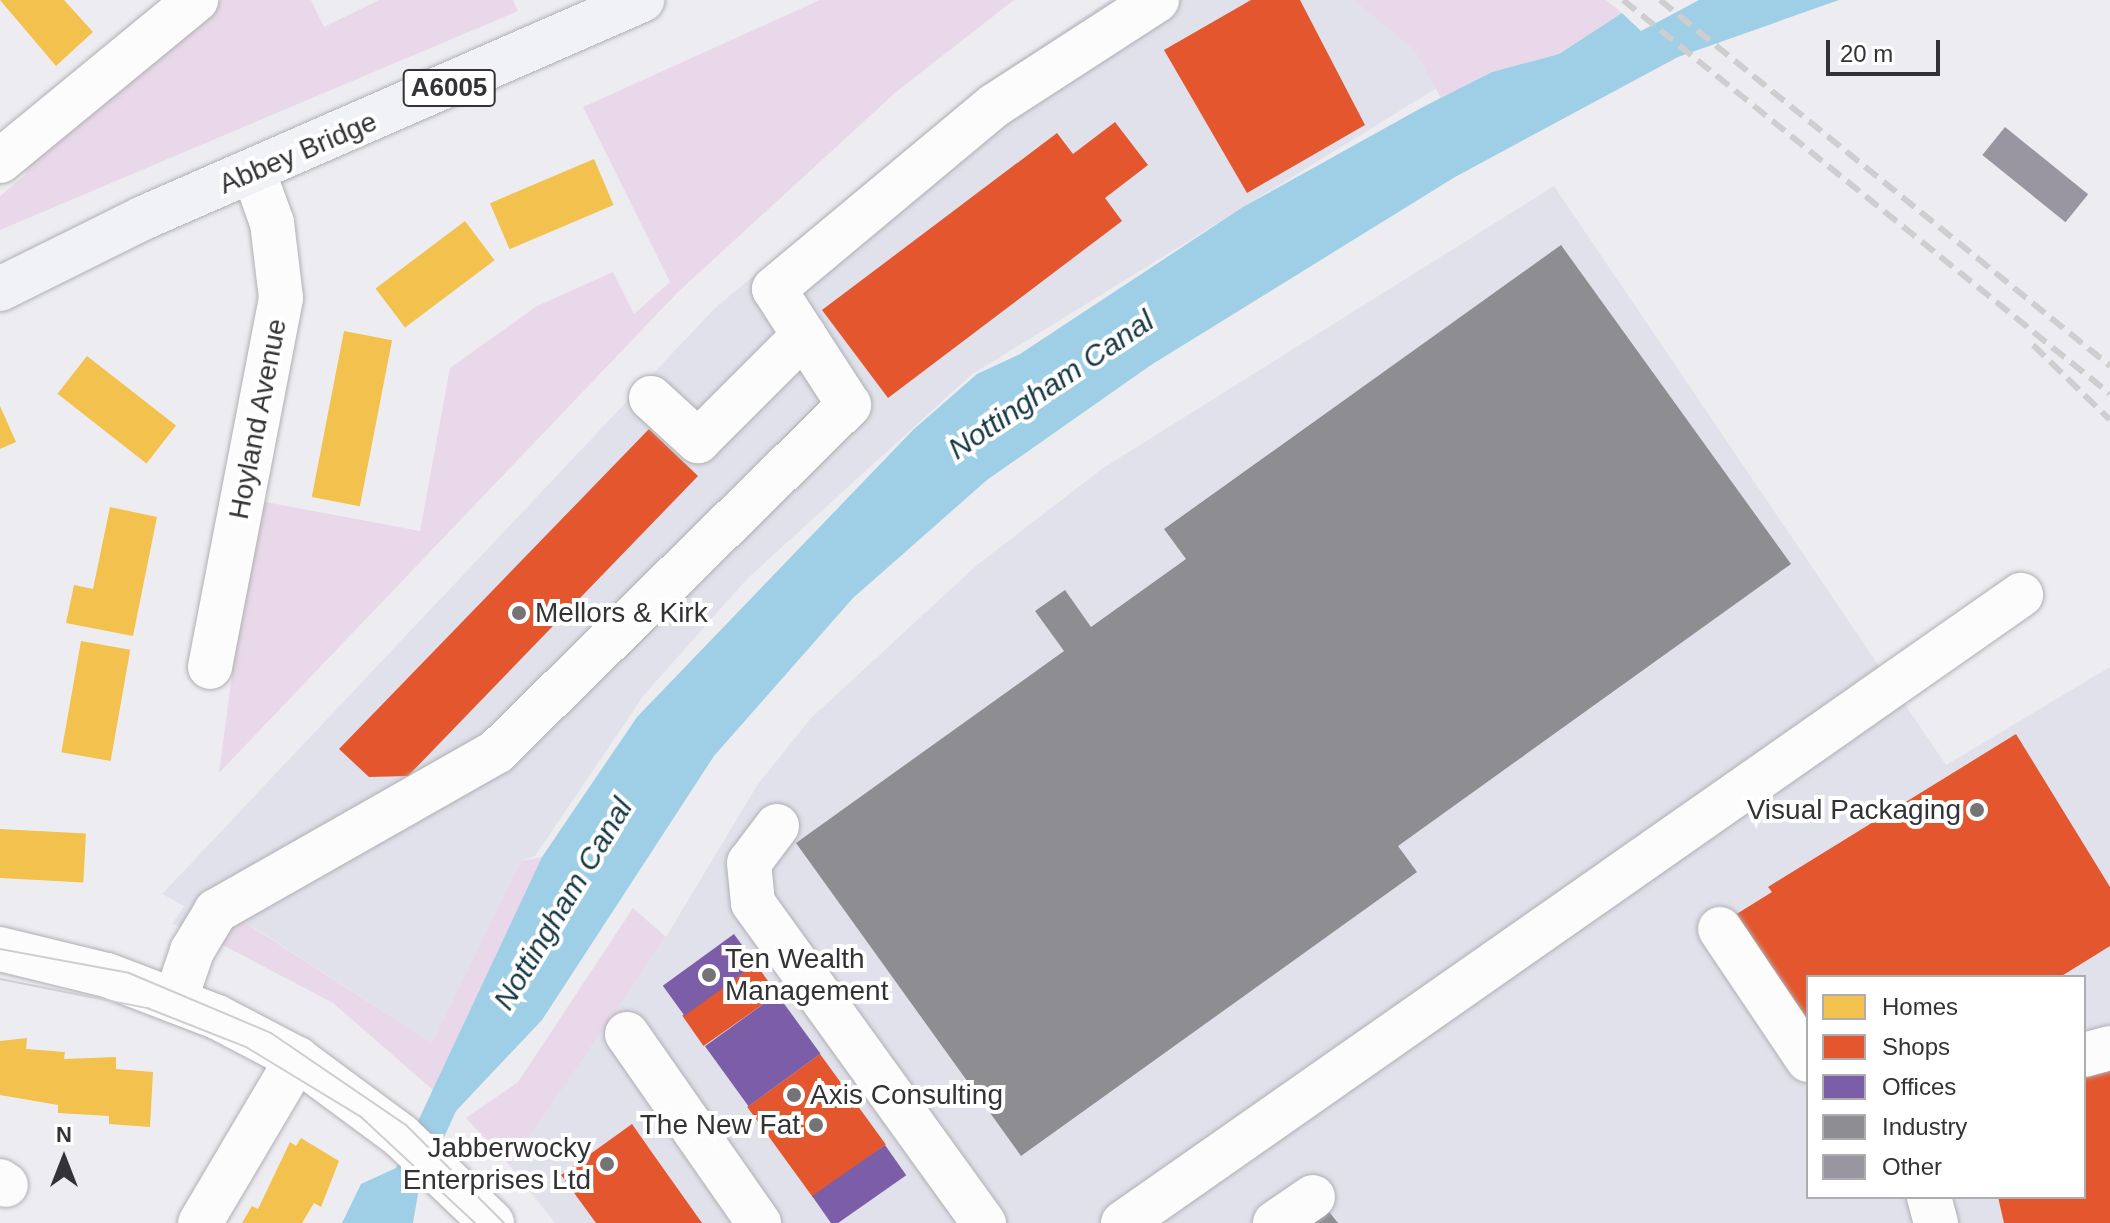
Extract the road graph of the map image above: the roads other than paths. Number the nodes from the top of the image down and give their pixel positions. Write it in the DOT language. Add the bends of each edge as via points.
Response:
graph roads {
  1 [pos="196,0"];
  2 [pos="642,0"];
  3 [pos="1157,0"];
  4 [pos="0,161"];
  5 [pos="254,173"];
  6 [pos="0,289"];
  7 [pos="804,335"];
  8 [pos="651,398"];
  9 [pos="2021,595"];
  10 [pos="210,667"];
  11 [pos="777,826"];
  12 [pos="1720,929"];
  13 [pos="0,949"];
  14 [pos="79,968"];
  15 [pos="0,979"];
  16 [pos="175,1001"];
  17 [pos="627,1034"];
  18 [pos="2110,1048"];
  19 [pos="2086,1054"];
  20 [pos="1806,1057"];
  21 [pos="297,1059"];
  22 [pos="1313,1197"];
  23 [pos="1930,1199"];
  24 [pos="480,1209"];
  25 [pos="200,1223"];
  26 [pos="759,1223"];
  27 [pos="984,1223"];
  28 [pos="1123,1223"];
  29 [pos="1275,1223"];
  30 [pos="1936,1223"];
  1 -- 4 [label="street"];
  2 -- 5 [label="main road, Abbey Bridge / A6005"];
  3 -- 7 [label="street" via="995,105 774,289"];
  5 -- 6 [label="main road, Abbey Bridge / A6005"];
  5 -- 10 [label="street, Hoyland Avenue" via="280,258 281,298"];
  7 -- 8 [label="street" via="698,441"];
  7 -- 16 [label="street" via="849,405 496,752 216,911 192,951"];
  9 -- 28 [label="street"];
  11 -- 27 [label="street" via="749,863 753,903"];
  12 -- 20 [label="street"];
  13 -- 14 [label="street"];
  14 -- 15 [label="street"];
  14 -- 16 [label="street"];
  16 -- 21 [label="street"];
  17 -- 26 [label="street"];
  18 -- 19 [label="street"];
  21 -- 24 [label="street" via="401,1136"];
  21 -- 25 [label="street"];
  22 -- 29 [label="street"];
  23 -- 30 [label="street"];
}
